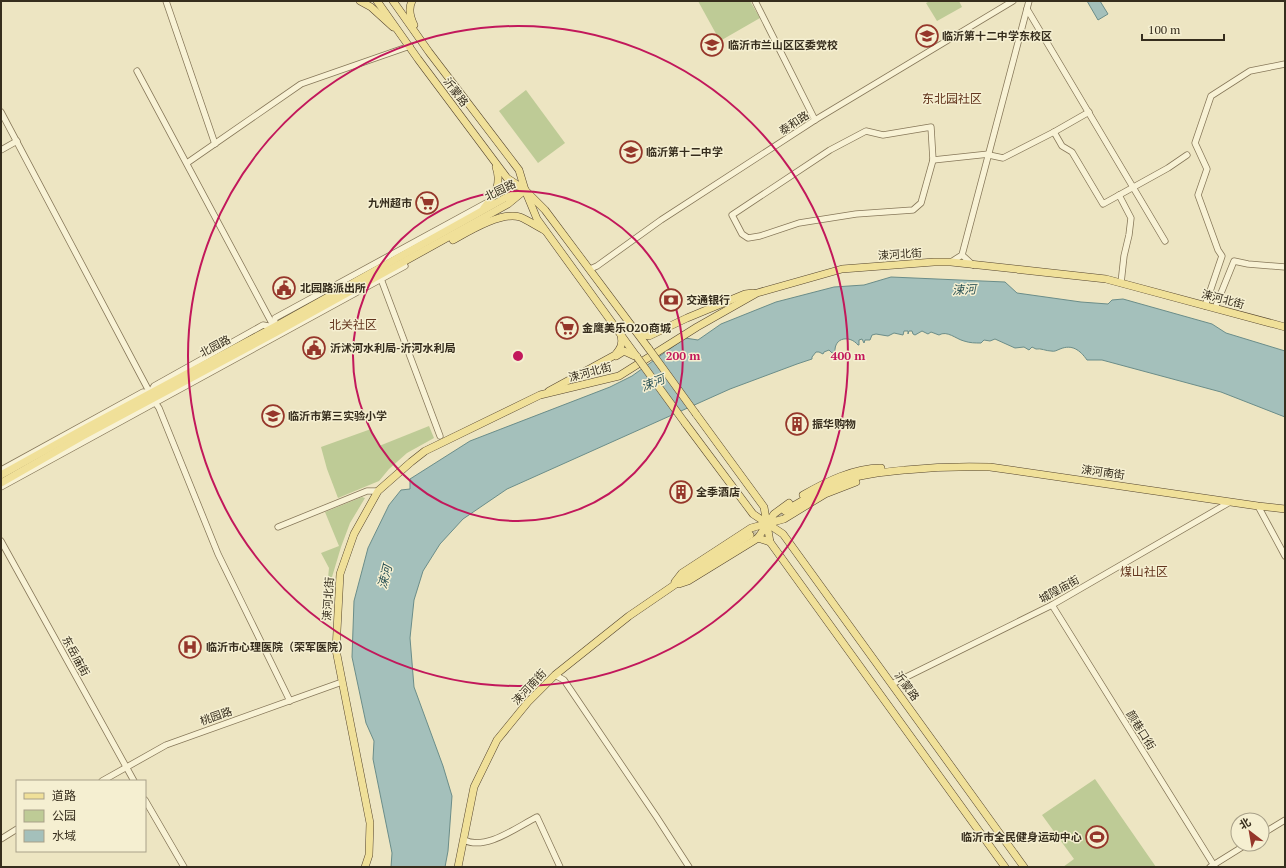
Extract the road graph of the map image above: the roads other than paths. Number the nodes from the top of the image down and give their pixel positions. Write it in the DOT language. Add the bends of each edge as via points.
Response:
graph roads {
  1 [pos="166,1"];
  2 [pos="360,1"];
  3 [pos="377,1"];
  4 [pos="393,1"];
  5 [pos="412,1"];
  6 [pos="755,1"];
  7 [pos="1013,1"];
  8 [pos="1029,1"];
  9 [pos="1027,9"];
  10 [pos="402,36"];
  11 [pos="420,40"];
  12 [pos="410,46"];
  13 [pos="1285,64"];
  14 [pos="137,71"];
  15 [pos="1,112"];
  16 [pos="1089,112"];
  17 [pos="815,120"];
  18 [pos="1054,132"];
  19 [pos="16,141"];
  20 [pos="215,144"];
  21 [pos="1,150"];
  22 [pos="989,154"];
  23 [pos="1187,155"];
  24 [pos="933,160"];
  25 [pos="494,161"];
  26 [pos="187,163"];
  27 [pos="1133,186"];
  28 [pos="525,190"];
  29 [pos="1119,195"];
  30 [pos="490,201"];
  31 [pos="481,212"];
  32 [pos="546,231"];
  33 [pos="1165,241"];
  34 [pos="962,255"];
  35 [pos="951,262"];
  36 [pos="973,265"];
  37 [pos="397,266"];
  38 [pos="405,266"];
  39 [pos="1285,267"];
  40 [pos="590,269"];
  41 [pos="381,279"];
  42 [pos="1122,283"];
  43 [pos="757,293"];
  44 [pos="1205,306"];
  45 [pos="1215,308"];
  46 [pos="697,327"];
  47 [pos="1285,327"];
  48 [pos="633,328"];
  49 [pos="275,330"];
  50 [pos="621,333"];
  51 [pos="649,349"];
  52 [pos="637,357"];
  53 [pos="581,386"];
  54 [pos="540,395"];
  55 [pos="153,398"];
  56 [pos="440,436"];
  57 [pos="917,468"];
  58 [pos="1,470"];
  59 [pos="1,475"];
  60 [pos="1,483"];
  61 [pos="1,487"];
  62 [pos="378,491"];
  63 [pos="1230,502"];
  64 [pos="1258,506"];
  65 [pos="764,507"];
  66 [pos="1285,509"];
  67 [pos="781,511"];
  68 [pos="784,519"];
  69 [pos="767,523"];
  70 [pos="278,527"];
  71 [pos="783,534"];
  72 [pos="750,535"];
  73 [pos="758,538"];
  74 [pos="1,541"];
  75 [pos="770,542"];
  76 [pos="1285,556"];
  77 [pos="671,587"];
  78 [pos="1052,605"];
  79 [pos="556,674"];
  80 [pos="342,682"];
  81 [pos="892,684"];
  82 [pos="290,701"];
  83 [pos="126,768"];
  84 [pos="104,780"];
  85 [pos="133,780"];
  86 [pos="146,802"];
  87 [pos="1285,820"];
  88 [pos="1270,829"];
  89 [pos="16,830"];
  90 [pos="1,839"];
  91 [pos="464,840"];
  92 [pos="1234,852"];
  93 [pos="1213,866"];
  94 [pos="184,867"];
  95 [pos="365,867"];
  96 [pos="458,867"];
  97 [pos="560,867"];
  98 [pos="689,867"];
  99 [pos="1005,867"];
  100 [pos="1024,867"];
  1 -- 20 [label="street"];
  2 -- 10 [label="main road" via="371,7"];
  3 -- 10 [label="main road, 沂蒙路"];
  4 -- 11 [label="main road, 沂蒙路"];
  5 -- 11 [label="main road" via="409,6 411,20"];
  6 -- 17 [label="street"];
  7 -- 17 [label="street, 泰和路"];
  8 -- 9 [label="street"];
  9 -- 16 [label="street"];
  9 -- 22 [label="street"];
  10 -- 12 [label="main road, 沂蒙路"];
  11 -- 28 [label="main road, 沂蒙路" via="519,170"];
  12 -- 20 [label="street" via="301,84"];
  12 -- 25 [label="main road, 沂蒙路"];
  13 -- 44 [label="street" via="1250,71 1211,96 1195,143 1206,169 1198,195 1222,256"];
  14 -- 26 [label="street"];
  15 -- 19 [label="street"];
  16 -- 18 [label="street"];
  16 -- 27 [label="street"];
  17 -- 40 [label="street, 泰和路"];
  18 -- 22 [label="street" via="1003,158"];
  18 -- 29 [label="street" via="1062,146 1072,152 1103,204"];
  19 -- 21 [label="street"];
  19 -- 55 [label="street"];
  20 -- 26 [label="street"];
  22 -- 24 [label="street"];
  22 -- 34 [label="street"];
  23 -- 27 [label="street"];
  24 -- 24 [label="street" via="931,127 883,135 866,131 830,150 732,215 742,234 748,238 798,224 856,214 914,210 921,203"];
  25 -- 28 [label="main road, 沂蒙路" via="506,178"];
  25 -- 30 [label="main road" via="499,176"];
  26 -- 49 [label="street"];
  27 -- 29 [label="street"];
  27 -- 33 [label="street"];
  28 -- 31 [label="main road, 北园路"];
  28 -- 32 [label="main road, 沂蒙路" via="537,219"];
  28 -- 37 [label="main road, 北园路" via="508,204"];
  28 -- 40 [label="main road, 沂蒙路" via="545,210"];
  29 -- 42 [label="street" via="1131,218"];
  30 -- 31 [label="main road"];
  30 -- 49 [label="street" via="275,318"];
  31 -- 49 [label="main road, 北园路"];
  32 -- 38 [label="main road" via="519,217 489,220"];
  32 -- 50 [label="main road, 沂蒙路"];
  34 -- 35 [label="street"];
  34 -- 36 [label="street"];
  35 -- 36 [label="main road, 涑河北街"];
  35 -- 43 [label="main road, 涑河北街" via="842,269"];
  36 -- 42 [label="main road, 涑河北街" via="1106,279"];
  37 -- 38 [label="main road"];
  37 -- 49 [label="main road, 北园路"];
  38 -- 41 [label="street"];
  39 -- 45 [label="street" via="1234,261"];
  40 -- 48 [label="main road, 沂蒙路"];
  41 -- 55 [label="street"];
  41 -- 56 [label="street"];
  42 -- 44 [label="main road, 涑河北街"];
  43 -- 46 [label="main road, 涑河北街"];
  43 -- 48 [label="main road" via="745,294 649,336"];
  44 -- 45 [label="main road, 涑河北街"];
  45 -- 47 [label="main road, 涑河北街"];
  46 -- 51 [label="main road" via="701,318 698,316 655,337"];
  46 -- 53 [label="main road, 涑河北街" via="619,376"];
  48 -- 51 [label="main road, 沂蒙路"];
  49 -- 55 [label="main road, 北园路"];
  49 -- 55 [label="street" via="263,325 154,386"];
  50 -- 52 [label="main road, 沂蒙路"];
  50 -- 54 [label="main road" via="621,347 615,355"];
  51 -- 65 [label="main road, 沂蒙路, bridge"];
  52 -- 53 [label="main road" via="624,351 579,377 577,383"];
  52 -- 69 [label="main road, 沂蒙路, bridge" via="753,514"];
  53 -- 54 [label="main road, 涑河北街"];
  54 -- 62 [label="main road, 涑河北街" via="425,451"];
  55 -- 58 [label="street" via="143,392"];
  55 -- 59 [label="main road, 北园路"];
  55 -- 60 [label="main road, 北园路"];
  55 -- 61 [label="street"];
  55 -- 82 [label="street" via="218,554"];
  57 -- 63 [label="main road, 涑河南街" via="990,467"];
  57 -- 67 [label="main road" via="869,474 842,481"];
  57 -- 68 [label="main road" via="846,485 825,494"];
  62 -- 70 [label="street" via="368,491"];
  62 -- 80 [label="main road, 涑河北街" via="354,534 340,574 336,650"];
  63 -- 64 [label="main road, 涑河南街"];
  63 -- 78 [label="street, 城隍庙街"];
  64 -- 66 [label="main road, 涑河南街"];
  64 -- 76 [label="street"];
  65 -- 67 [label="main road"];
  65 -- 69 [label="main road"];
  67 -- 69 [label="main road"];
  68 -- 69 [label="main road"];
  68 -- 71 [label="main road"];
  69 -- 71 [label="main road, 沂蒙路"];
  69 -- 73 [label="main road"];
  69 -- 75 [label="main road"];
  69 -- 77 [label="main road" via="751,528 682,573"];
  71 -- 81 [label="main road, 沂蒙路"];
  72 -- 77 [label="main road, 涑河南街"];
  73 -- 75 [label="main road"];
  73 -- 77 [label="main road" via="688,581"];
  74 -- 83 [label="street, 东岳庙街"];
  75 -- 99 [label="main road"];
  77 -- 79 [label="main road, 涑河南街"];
  78 -- 81 [label="street, 城隍庙街"];
  78 -- 93 [label="street, 颜巷口街"];
  79 -- 91 [label="main road, 涑河南街" via="528,702 497,740 474,787"];
  79 -- 98 [label="street" via="564,680"];
  80 -- 82 [label="street, 桃园路"];
  80 -- 95 [label="main road, 涑河北街" via="370,823 369,855"];
  81 -- 100 [label="main road, 沂蒙路"];
  82 -- 83 [label="street, 桃园路" via="166,744"];
  83 -- 84 [label="street, 桃园路"];
  83 -- 85 [label="street, 东岳庙街"];
  86 -- 94 [label="street"];
  87 -- 88 [label="street"];
  89 -- 90 [label="street"];
  91 -- 96 [label="main road, 涑河南街"];
  91 -- 97 [label="street" via="471,844 491,841 537,817"];
  92 -- 93 [label="street"];
}
